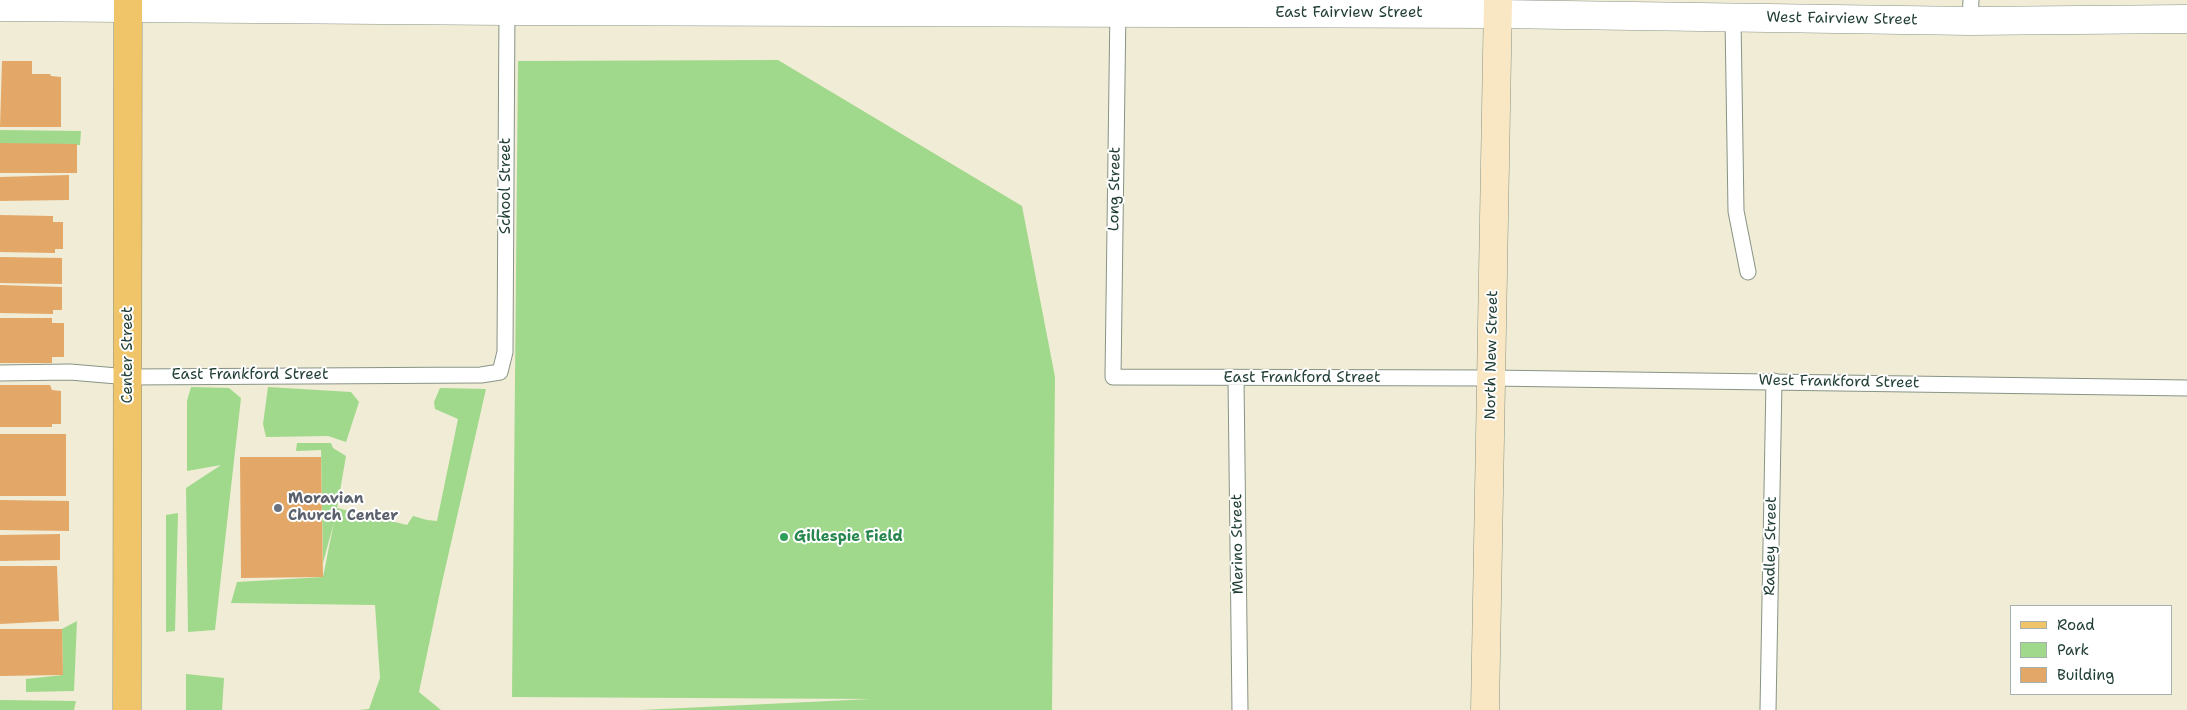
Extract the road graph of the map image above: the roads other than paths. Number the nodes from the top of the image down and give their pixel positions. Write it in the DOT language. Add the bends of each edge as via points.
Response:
graph roads {
  1 [pos="128,4"];
  2 [pos="507,6"];
  3 [pos="1118,6"];
  4 [pos="0,7"];
  5 [pos="1498,7"];
  6 [pos="1970,10"];
  7 [pos="1733,18"];
  8 [pos="2187,19"];
  9 [pos="1748,272"];
  10 [pos="500,372"];
  11 [pos="0,373"];
  12 [pos="129,377"];
  13 [pos="1113,377"];
  14 [pos="1491,378"];
  15 [pos="1236,379"];
  16 [pos="1774,381"];
  17 [pos="2187,388"];
  18 [pos="127,710"];
  19 [pos="1240,710"];
  20 [pos="1485,710"];
  21 [pos="1768,710"];
  1 -- 2 [label="street, East Fairview Street"];
  1 -- 4 [label="street, East Fairview Street"];
  1 -- 12 [label="main road, Center Street"];
  2 -- 3 [label="street, East Fairview Street"];
  2 -- 10 [label="lane, School Street" via="505,352"];
  3 -- 5 [label="street, East Fairview Street"];
  3 -- 13 [label="lane, Long Street"];
  5 -- 7 [label="street, West Fairview Street"];
  5 -- 14 [label="main road, North New Street"];
  6 -- 7 [label="street, West Fairview Street"];
  6 -- 8 [label="street, West Fairview Street"];
  7 -- 9 [label="lane" via="1736,211"];
  10 -- 12 [label="lane, East Frankford Street" via="480,375"];
  11 -- 12 [label="lane, East Frankford Street" via="70,372"];
  12 -- 18 [label="main road, Center Street"];
  13 -- 15 [label="lane, East Frankford Street"];
  14 -- 15 [label="lane, East Frankford Street"];
  14 -- 16 [label="lane, West Frankford Street"];
  14 -- 20 [label="main road, North New Street"];
  15 -- 19 [label="lane, Merino Street"];
  16 -- 17 [label="lane, West Frankford Street"];
  16 -- 21 [label="lane, Radley Street"];
}
